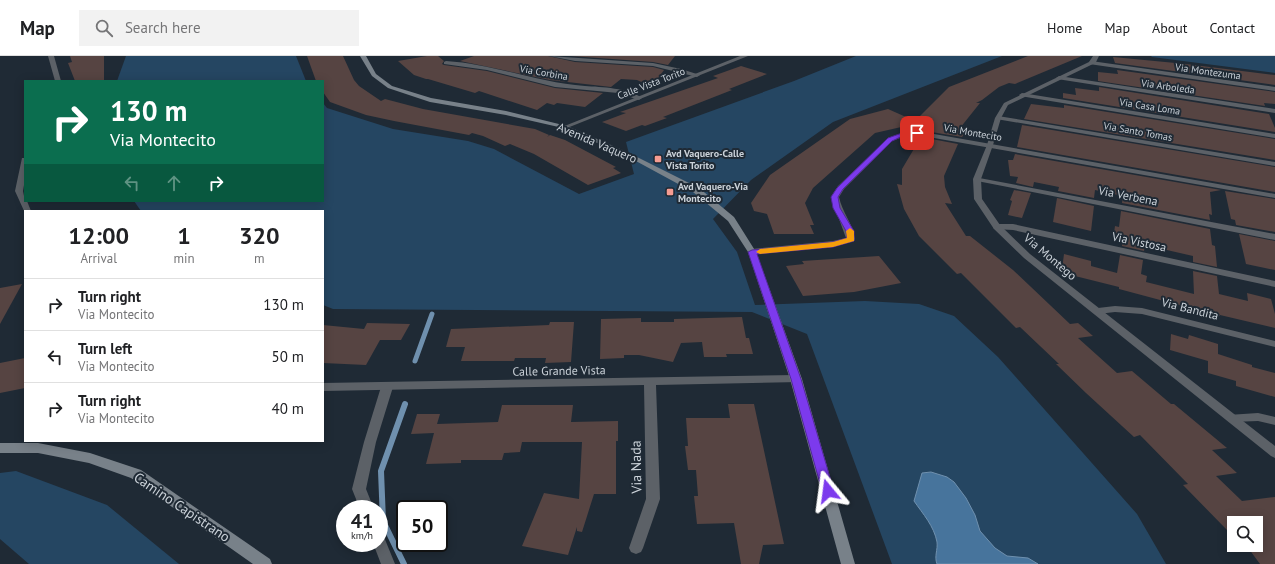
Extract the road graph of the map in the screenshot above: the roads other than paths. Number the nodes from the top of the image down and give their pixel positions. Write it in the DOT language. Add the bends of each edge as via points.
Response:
graph roads {
  1 [pos="51,56"];
  2 [pos="363,56"];
  3 [pos="552,56"];
  4 [pos="745,56"];
  5 [pos="1094,60"];
  6 [pos="446,63"];
  7 [pos="697,75"];
  8 [pos="1059,78"];
  9 [pos="58,80"];
  10 [pos="1275,89"];
  11 [pos="1022,95"];
  12 [pos="640,98"];
  13 [pos="1275,111"];
  14 [pos="998,118"];
  15 [pos="564,127"];
  16 [pos="1275,136"];
  17 [pos="990,145"];
  18 [pos="1275,164"];
  19 [pos="24,165"];
  20 [pos="976,179"];
  21 [pos="1275,196"];
  22 [pos="28,210"];
  23 [pos="997,227"];
  24 [pos="1275,237"];
  25 [pos="752,252"];
  26 [pos="1275,284"];
  27 [pos="1098,311"];
  28 [pos="1275,344"];
  29 [pos="796,379"];
  30 [pos="650,382"];
  31 [pos="387,386"];
  32 [pos="324,387"];
  33 [pos="1232,418"];
  34 [pos="1275,421"];
  35 [pos="0,448"];
  36 [pos="1275,453"];
  37 [pos="363,500"];
  38 [pos="636,548"];
  39 [pos="383,552"];
  40 [pos="265,564"];
  41 [pos="388,564"];
  42 [pos="848,564"];
  1 -- 9 [label="street"];
  2 -- 15 [label="main road, Avenida Vaquero" via="374,75 390,87 430,100 506,112"];
  3 -- 7 [label="street" via="664,66"];
  4 -- 7 [label="street, Calle Vista Torito"];
  5 -- 8 [label="street, Via Montego"];
  5 -- 10 [label="street, Via Montezuma"];
  6 -- 12 [label="street, Via Corbina" via="468,64 556,85 612,89"];
  7 -- 12 [label="street, Calle Vista Torito"];
  8 -- 11 [label="street, Via Montego"];
  8 -- 13 [label="street, Via Arboleda"];
  11 -- 14 [label="street, Via Montego" via="1006,104"];
  11 -- 16 [label="street, Via Casa Loma"];
  12 -- 15 [label="street, Calle Vista Torito"];
  14 -- 17 [label="street, Via Montego"];
  14 -- 18 [label="street, Via Santo Tomas"];
  15 -- 25 [label="main road, Avenida Vaquero" via="626,153 696,190 731,219"];
  17 -- 20 [label="street, Via Montego"];
  17 -- 21 [label="street, Via Montecito"];
  17 -- 25 [label="street, Via Montecito" via="917,133 890,140 840,188 835,197 836,208 850,231 851,239 833,244"];
  19 -- 22 [label="street" via="19,191"];
  20 -- 23 [label="street, Via Montego" via="978,199"];
  20 -- 24 [label="street, Via Verbena"];
  23 -- 26 [label="street, Via Vistosa" via="1013,227"];
  23 -- 27 [label="street, Via Montego" via="1027,256"];
  25 -- 29 [label="main road, Avenida Vaquero"];
  27 -- 28 [label="street, Via Bandita" via="1142,311"];
  27 -- 33 [label="street, Via Montego"];
  29 -- 30 [label="street, Calle Grande Vista"];
  29 -- 42 [label="main road, Avenida Vaquero"];
  30 -- 31 [label="street, Calle Grande Vista"];
  30 -- 38 [label="street, Via Nada" via="653,499"];
  31 -- 32 [label="street, Calle Grande Vista"];
  31 -- 37 [label="street" via="359,489"];
  33 -- 34 [label="street" via="1258,417"];
  33 -- 36 [label="street, Via Montego"];
  35 -- 40 [label="main road, Camino Capistrano" via="38,448 90,458 136,474"];
  39 -- 41 [label="street"];
}
